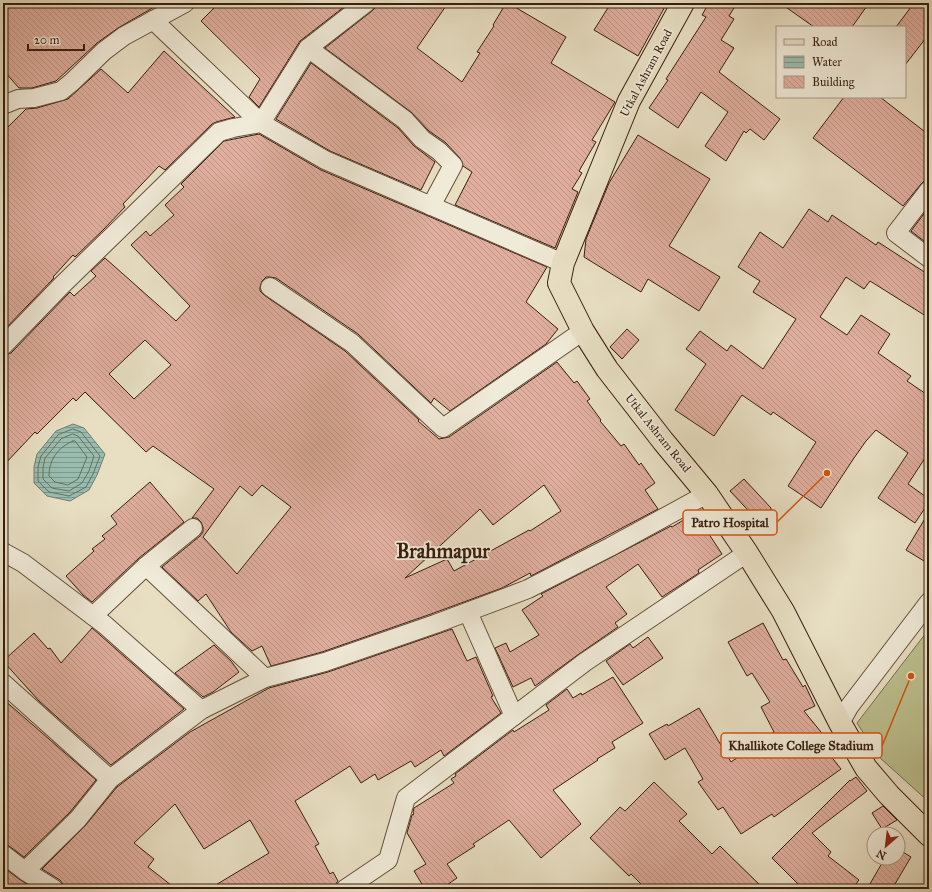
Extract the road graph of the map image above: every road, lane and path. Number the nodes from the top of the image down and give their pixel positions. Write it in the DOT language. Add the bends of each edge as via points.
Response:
graph roads {
  1 [pos="184,3"];
  2 [pos="366,3"];
  3 [pos="683,3"];
  4 [pos="153,20"];
  5 [pos="308,48"];
  6 [pos="3,105"];
  7 [pos="261,123"];
  8 [pos="929,190"];
  9 [pos="431,206"];
  10 [pos="929,258"];
  11 [pos="563,263"];
  12 [pos="270,287"];
  13 [pos="583,332"];
  14 [pos="3,346"];
  15 [pos="707,494"];
  16 [pos="193,528"];
  17 [pos="3,552"];
  18 [pos="746,553"];
  19 [pos="146,566"];
  20 [pos="929,602"];
  21 [pos="468,612"];
  22 [pos="93,616"];
  23 [pos="264,678"];
  24 [pos="3,682"];
  25 [pos="201,710"];
  26 [pos="514,716"];
  27 [pos="840,723"];
  28 [pos="110,779"];
  29 [pos="929,835"];
  30 [pos="3,854"];
  31 [pos="25,871"];
  32 [pos="54,889"];
  33 [pos="345,889"];
  1 -- 4 [label="street"];
  2 -- 5 [label="street"];
  3 -- 11 [label="main road, Utkal Ashram Road" via="629,101"];
  4 -- 6 [label="street" via="104,50 61,91 18,99"];
  4 -- 7 [label="street"];
  5 -- 7 [label="street"];
  5 -- 9 [label="street" via="405,120 422,139 453,165"];
  7 -- 9 [label="street" via="325,160"];
  7 -- 14 [label="street" via="219,132"];
  8 -- 10 [label="street" via="896,233"];
  9 -- 11 [label="street"];
  11 -- 13 [label="main road, Utkal Ashram Road" via="559,283"];
  12 -- 13 [label="street" via="352,343 443,428"];
  13 -- 15 [label="main road, Utkal Ashram Road" via="607,369"];
  15 -- 18 [label="main road, Utkal Ashram Road"];
  15 -- 21 [label="street" via="528,589"];
  16 -- 19 [label="street"];
  17 -- 22 [label="street" via="23,563"];
  18 -- 26 [label="street" via="585,662"];
  18 -- 27 [label="main road, Utkal Ashram Road" via="783,611"];
  19 -- 22 [label="street"];
  19 -- 23 [label="street"];
  20 -- 27 [label="street" via="849,707"];
  21 -- 23 [label="street" via="324,662"];
  21 -- 26 [label="street"];
  22 -- 25 [label="street"];
  23 -- 25 [label="street"];
  24 -- 28 [label="street"];
  25 -- 28 [label="street"];
  26 -- 33 [label="street" via="406,798 388,860"];
  27 -- 29 [label="main road, Utkal Ashram Road" via="866,768"];
  28 -- 31 [label="street" via="78,819"];
  30 -- 31 [label="street"];
  31 -- 32 [label="street"];
}
